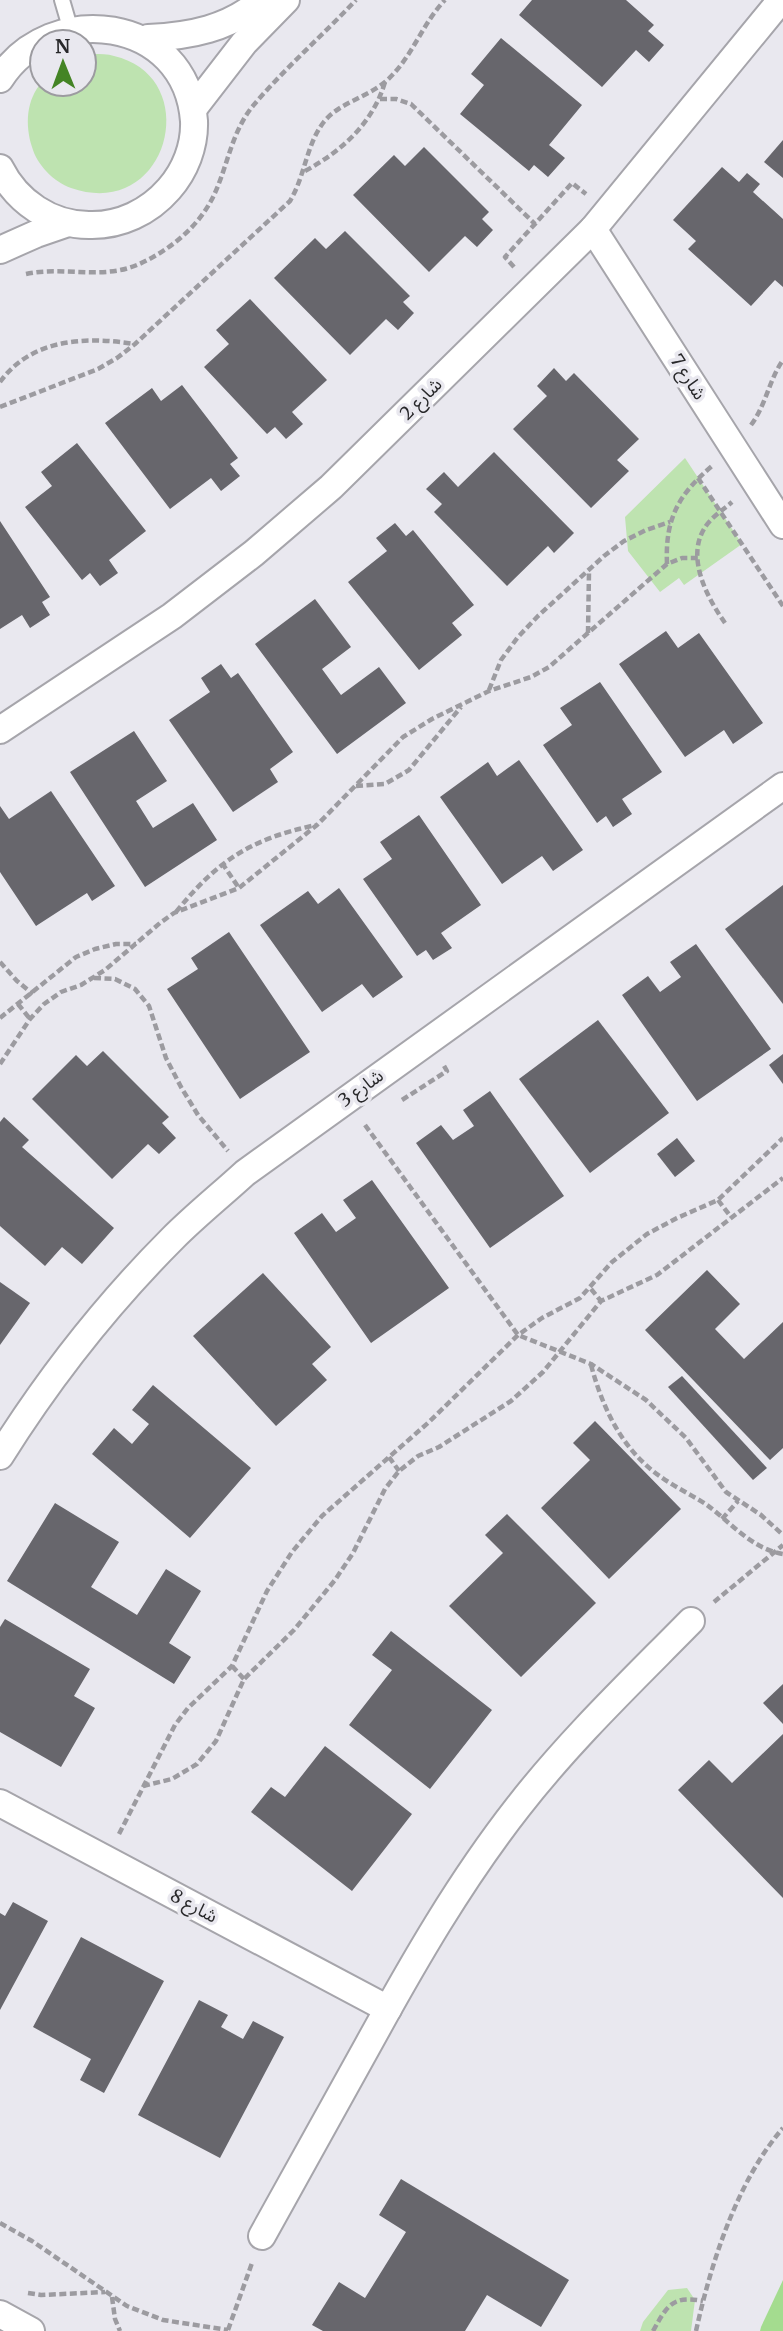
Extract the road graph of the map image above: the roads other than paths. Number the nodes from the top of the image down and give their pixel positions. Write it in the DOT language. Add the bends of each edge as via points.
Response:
graph roads {
  1 [pos="262,0"];
  2 [pos="286,0"];
  3 [pos="781,0"];
  4 [pos="66,12"];
  5 [pos="148,38"];
  6 [pos="0,79"];
  7 [pos="193,109"];
  8 [pos="0,168"];
  9 [pos="600,220"];
  10 [pos="68,223"];
  11 [pos="0,250"];
  12 [pos="783,525"];
  13 [pos="0,730"];
  14 [pos="783,786"];
  15 [pos="0,1457"];
  16 [pos="691,1620"];
  17 [pos="0,1803"];
  18 [pos="388,2009"];
  19 [pos="262,2236"];
  20 [pos="0,2314"];
  21 [pos="31,2331"];
  1 -- 5 [label="street" via="240,16 205,31"];
  2 -- 7 [label="street" via="244,43"];
  3 -- 9 [label="street, شارع 2"];
  4 -- 5 [label="street"];
  4 -- 6 [label="street" via="13,58"];
  5 -- 7 [label="street" via="182,76"];
  7 -- 10 [label="street" via="191,149 174,184 160,199 107,225"];
  8 -- 10 [label="street" via="32,207"];
  9 -- 12 [label="street, شارع 7"];
  9 -- 13 [label="street, شارع 2" via="331,486 254,554 172,616"];
  10 -- 11 [label="street"];
  14 -- 15 [label="street, شارع 3" via="245,1173 174,1238 99,1319 32,1406"];
  16 -- 18 [label="street" via="517,1807 440,1919"];
  17 -- 18 [label="street, شارع 8"];
  18 -- 19 [label="street"];
  20 -- 21 [label="street"];
}
